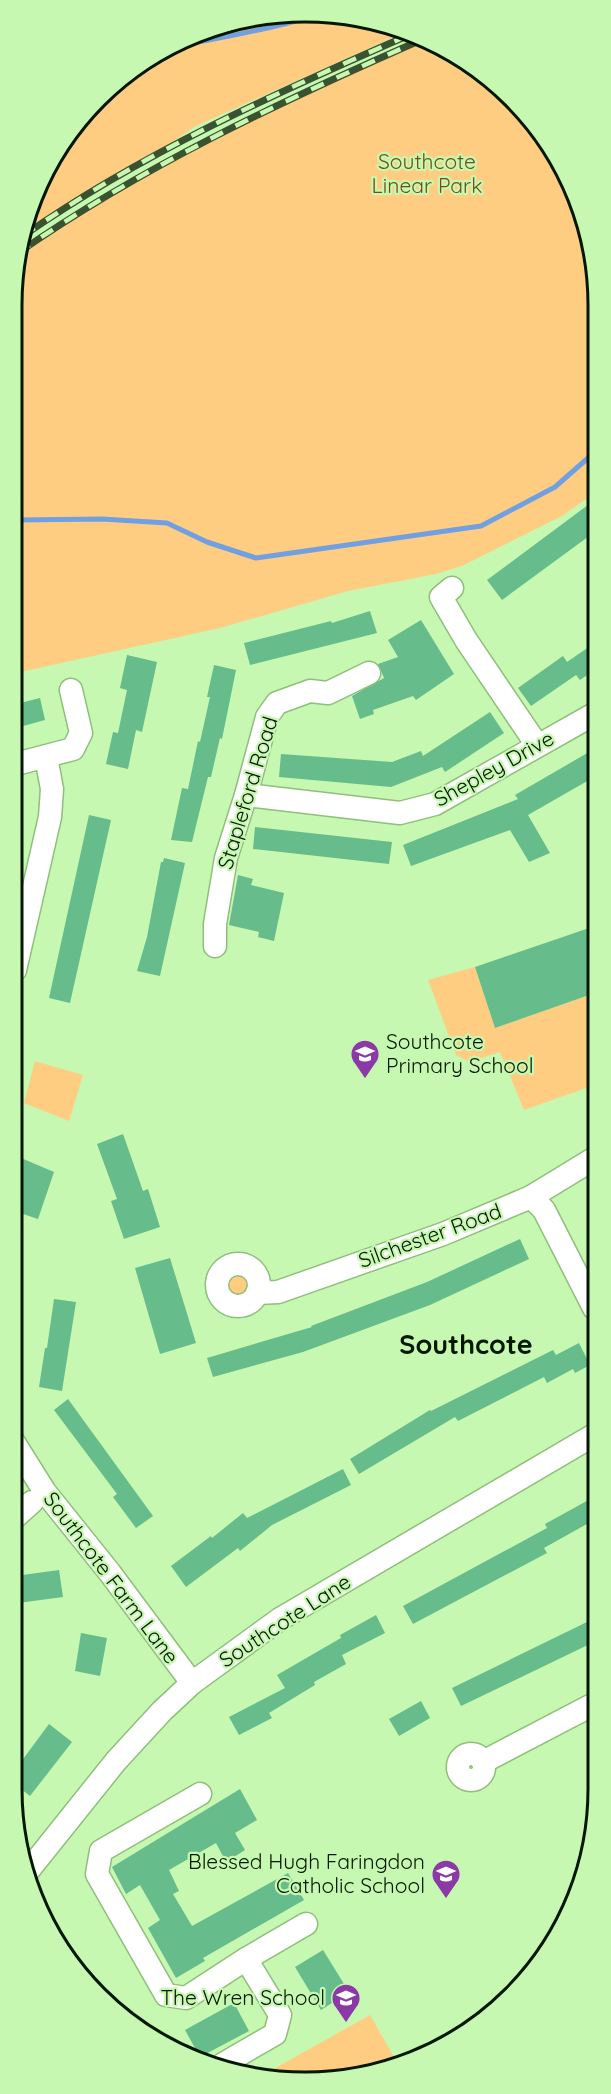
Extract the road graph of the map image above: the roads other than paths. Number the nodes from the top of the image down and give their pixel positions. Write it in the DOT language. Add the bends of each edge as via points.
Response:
graph roads {
  1 [pos="452,588"];
  2 [pos="369,673"];
  3 [pos="71,690"];
  4 [pos="588,717"];
  5 [pos="537,745"];
  6 [pos="46,757"];
  7 [pos="22,763"];
  8 [pos="246,795"];
  9 [pos="22,939"];
  10 [pos="215,946"];
  11 [pos="588,1162"];
  12 [pos="531,1197"];
  13 [pos="257,1293"];
  14 [pos="588,1296"];
  15 [pos="588,1439"];
  16 [pos="22,1455"];
  17 [pos="32,1502"];
  18 [pos="22,1511"];
  19 [pos="192,1683"];
  20 [pos="588,1707"];
  21 [pos="483,1762"];
  22 [pos="200,1794"];
  23 [pos="33,1865"];
  24 [pos="306,1924"];
  25 [pos="246,1959"];
  26 [pos="229,2061"];
  1 -- 5 [label="street" via="441,597"];
  2 -- 8 [label="street, Stapleford Road" via="328,693 310,691 277,703 267,717"];
  3 -- 6 [label="street" via="81,734 73,749"];
  4 -- 5 [label="street, Shepley Drive"];
  5 -- 8 [label="street, Shepley Drive" via="435,804 400,813"];
  6 -- 7 [label="street"];
  6 -- 9 [label="street" via="52,789 50,817"];
  8 -- 10 [label="street, Stapleford Road" via="226,858"];
  11 -- 12 [label="street, Silchester Road"];
  12 -- 13 [label="street, Silchester Road" via="443,1234 278,1292"];
  12 -- 14 [label="street" via="544,1210"];
  15 -- 19 [label="street, Southcote Lane" via="280,1619"];
  16 -- 19 [label="street, Southcote Farm Lane" via="45,1492"];
  17 -- 18 [label="street"];
  19 -- 23 [label="street, Southcote Lane" via="116,1761"];
  20 -- 21 [label="street"];
  22 -- 25 [label="street" via="100,1851 97,1874 166,1995 186,1998"];
  24 -- 25 [label="street"];
  25 -- 26 [label="street" via="280,2015 275,2034"];
}
